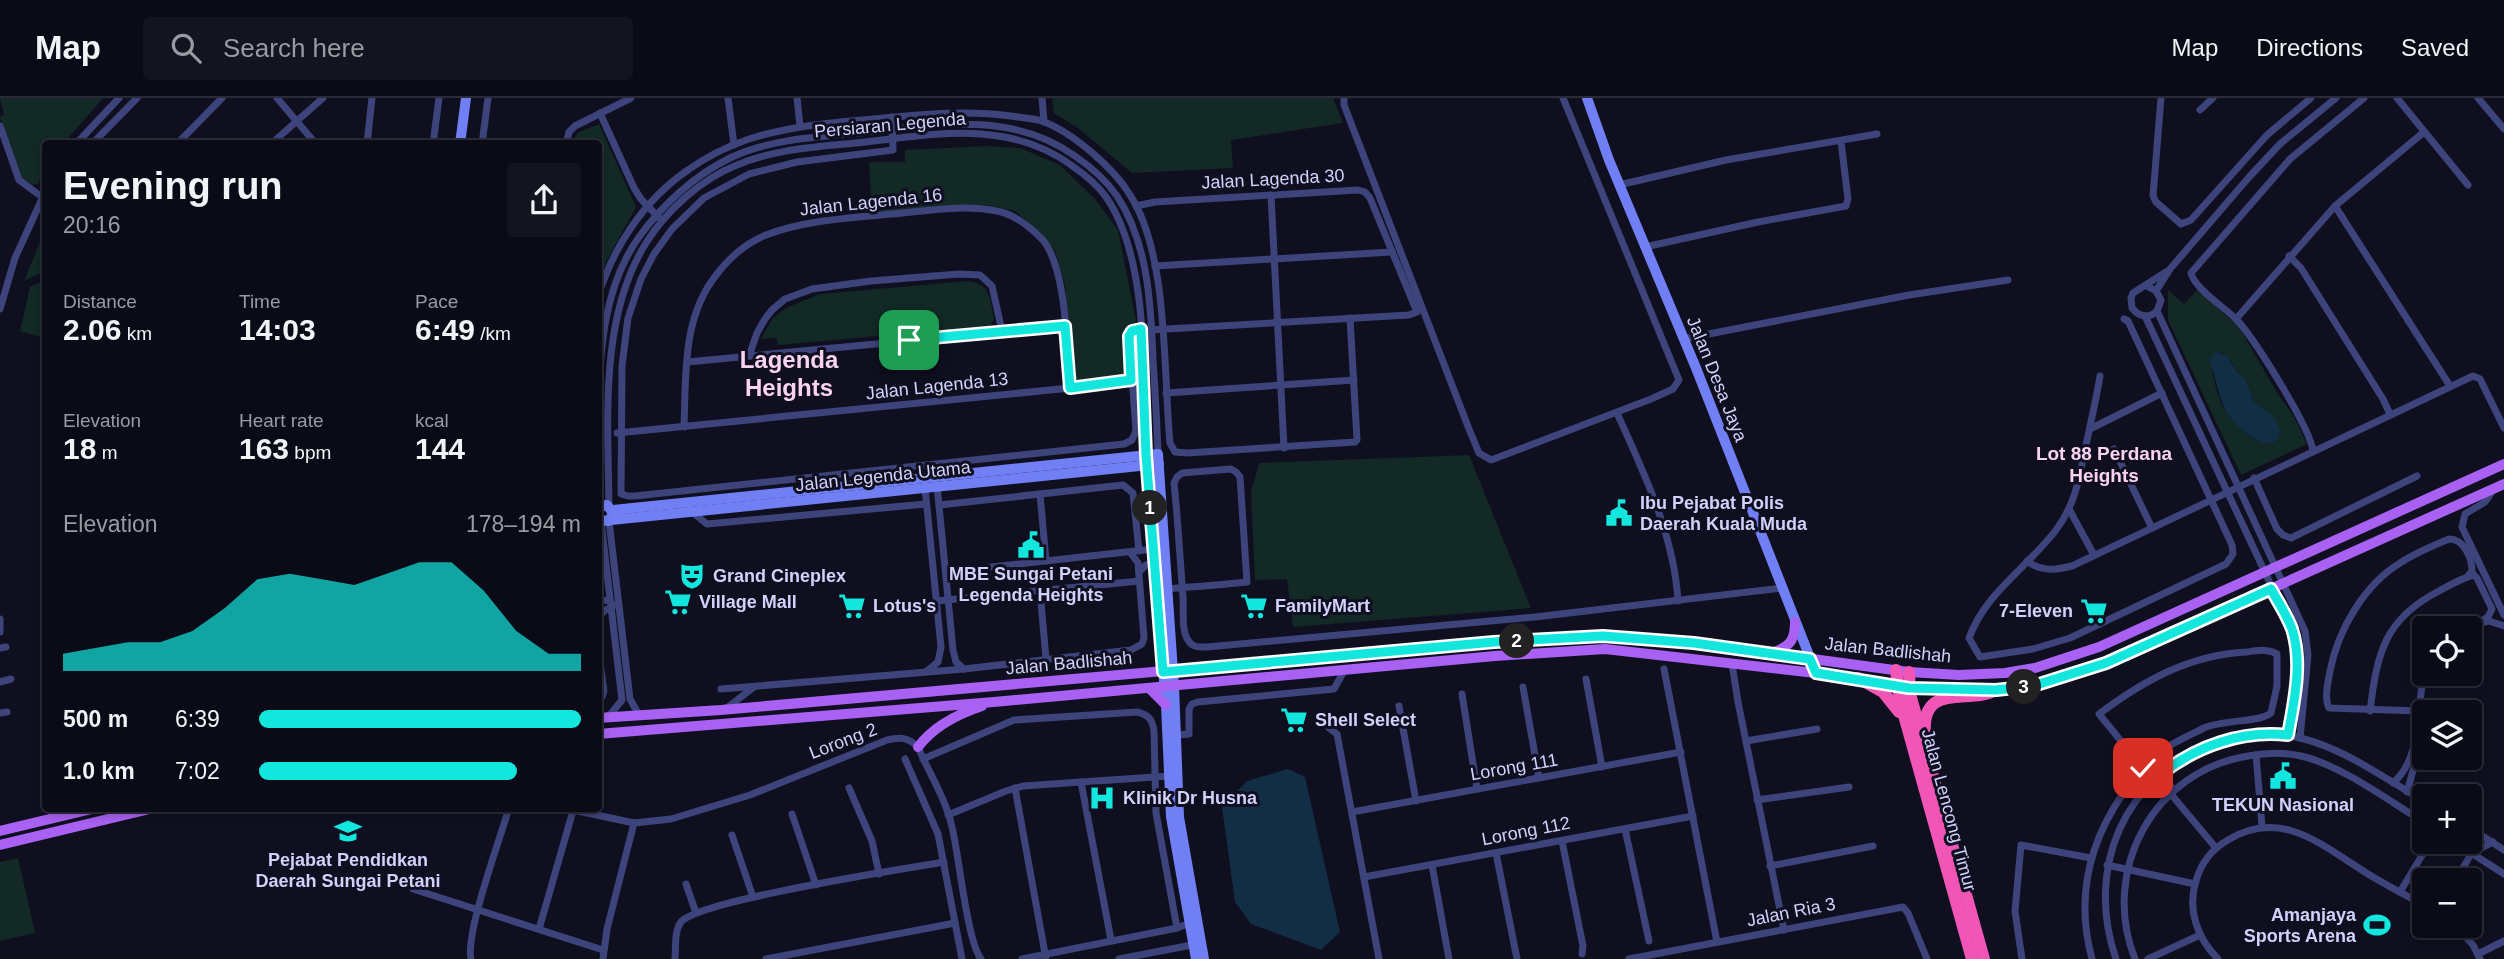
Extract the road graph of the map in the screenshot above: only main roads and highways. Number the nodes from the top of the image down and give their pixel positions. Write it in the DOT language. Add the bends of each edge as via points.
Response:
graph roads {
  1 [pos="2504,464"];
  2 [pos="2499,486"];
  3 [pos="1795,622"];
  4 [pos="1772,653"];
  5 [pos="1902,671"];
  6 [pos="1858,678"];
  7 [pos="1903,686"];
  8 [pos="1149,688"];
  9 [pos="1996,690"];
  10 [pos="995,702"];
  11 [pos="1166,705"];
  12 [pos="604,717"];
  13 [pos="602,734"];
  14 [pos="918,747"];
  15 [pos="1924,767"];
  16 [pos="79,812"];
  17 [pos="138,812"];
  18 [pos="0,831"];
  19 [pos="0,845"];
  20 [pos="1972,959"];
  21 [pos="1984,959"];
  1 -- 5 [label="main road, Jalan Badlishah" via="2099,647 2047,665 1990,674"];
  2 -- 9 [label="main road, Jalan Badlishah" via="2096,667 2033,686"];
  3 -- 4 [label="main road" via="1790,644"];
  4 -- 5 [label="main road, Jalan Badlishah"];
  4 -- 12 [label="main road, Jalan Badlishah" via="1603,636"];
  5 -- 7 [label="highway, Jalan Lencong Timur"];
  6 -- 7 [label="main road, Jalan Badlishah"];
  6 -- 8 [label="main road, Jalan Badlishah" via="1605,649"];
  6 -- 15 [label="highway" via="1895,704"];
  7 -- 9 [label="main road, Jalan Badlishah"];
  7 -- 15 [label="highway, Jalan Lencong Timur"];
  8 -- 10 [label="main road, Jalan Badlishah"];
  8 -- 11 [label="main road"];
  9 -- 15 [label="highway" via="1946,698 1933,705 1924,725"];
  10 -- 13 [label="main road, Jalan Badlishah"];
  10 -- 14 [label="main road" via="946,723"];
  15 -- 20 [label="highway, Jalan Lencong Timur"];
  15 -- 21 [label="highway, Jalan Lencong Timur"];
  16 -- 18 [label="main road"];
  17 -- 19 [label="main road"];
}
